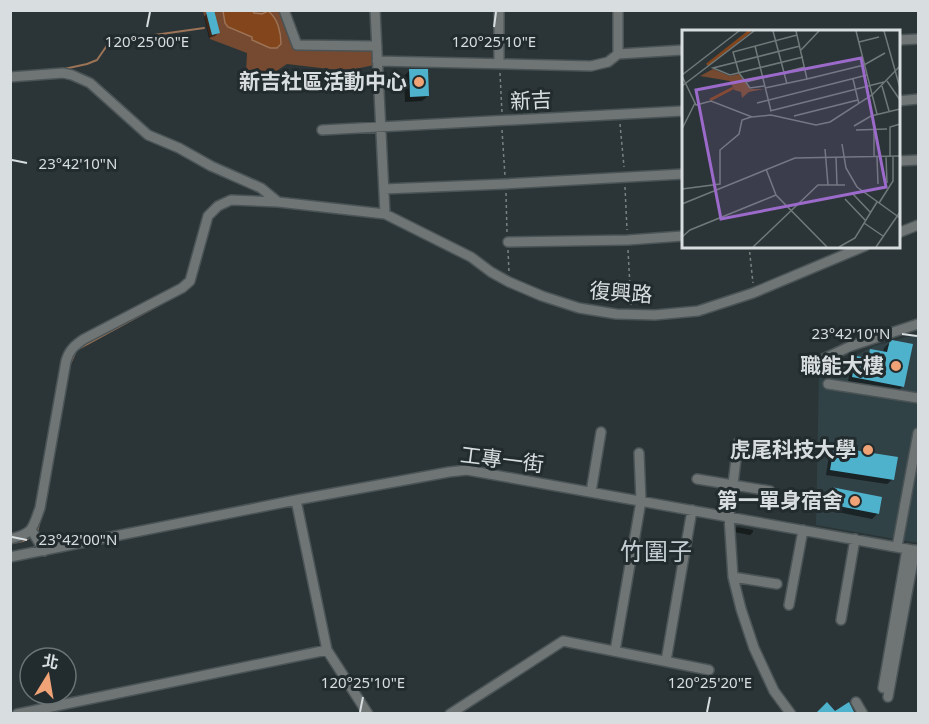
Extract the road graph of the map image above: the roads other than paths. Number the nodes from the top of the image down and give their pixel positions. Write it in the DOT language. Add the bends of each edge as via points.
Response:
graph roads {
  1 [pos="284,10"];
  2 [pos="375,10"];
  3 [pos="499,10"];
  4 [pos="618,10"];
  5 [pos="918,39"];
  6 [pos="899,40"];
  7 [pos="377,46"];
  8 [pos="682,50"];
  9 [pos="618,54"];
  10 [pos="378,61"];
  11 [pos="499,63"];
  12 [pos="10,76"];
  13 [pos="918,99"];
  14 [pos="899,100"];
  15 [pos="682,111"];
  16 [pos="381,127"];
  17 [pos="322,130"];
  18 [pos="918,160"];
  19 [pos="899,161"];
  20 [pos="682,174"];
  21 [pos="384,189"];
  22 [pos="278,201"];
  23 [pos="385,213"];
  24 [pos="918,225"];
  25 [pos="899,232"];
  26 [pos="682,236"];
  27 [pos="508,242"];
  28 [pos="860,248"];
  29 [pos="918,324"];
  30 [pos="823,359"];
  31 [pos="828,384"];
  32 [pos="918,398"];
  33 [pos="601,432"];
  34 [pos="918,433"];
  35 [pos="738,443"];
  36 [pos="639,453"];
  37 [pos="697,479"];
  38 [pos="733,485"];
  39 [pos="770,491"];
  40 [pos="591,492"];
  41 [pos="296,500"];
  42 [pos="641,501"];
  43 [pos="692,510"];
  44 [pos="729,517"];
  45 [pos="803,530"];
  46 [pos="32,531"];
  47 [pos="10,539"];
  48 [pos="855,539"];
  49 [pos="897,547"];
  50 [pos="914,550"];
  51 [pos="44,551"];
  52 [pos="10,557"];
  53 [pos="732,577"];
  54 [pos="777,584"];
  55 [pos="789,605"];
  56 [pos="841,620"];
  57 [pos="327,650"];
  58 [pos="615,651"];
  59 [pos="666,661"];
  60 [pos="709,670"];
  61 [pos="885,696"];
  62 [pos="856,702"];
  63 [pos="17,714"];
  64 [pos="368,714"];
  65 [pos="450,714"];
  66 [pos="791,714"];
  67 [pos="863,714"];
  1 -- 7 [label="street" via="297,45"];
  2 -- 7 [label="street"];
  3 -- 11 [label="street"];
  4 -- 9 [label="street"];
  5 -- 6 [label="street"];
  7 -- 10 [label="street"];
  8 -- 9 [label="street, 新吉"];
  9 -- 11 [label="street, 新吉" via="608,62 591,66"];
  10 -- 11 [label="street, 新吉"];
  10 -- 16 [label="street"];
  12 -- 22 [label="street" via="63,74 84,80 147,135 261,188"];
  13 -- 14 [label="street"];
  15 -- 16 [label="street, 新吉"];
  16 -- 17 [label="street, 新吉"];
  16 -- 21 [label="street"];
  18 -- 19 [label="street"];
  20 -- 21 [label="street"];
  21 -- 23 [label="street"];
  22 -- 23 [label="street"];
  22 -- 46 [label="street" via="231,200 218,206 208,216 190,281 71,348 40,508"];
  23 -- 28 [label="street, 復興路" via="542,297 616,314 698,311 753,293"];
  24 -- 25 [label="street"];
  26 -- 27 [label="street"];
  29 -- 30 [label="street"];
  31 -- 32 [label="street"];
  33 -- 40 [label="street"];
  34 -- 49 [label="street"];
  35 -- 38 [label="street"];
  36 -- 42 [label="street"];
  37 -- 38 [label="street"];
  38 -- 39 [label="street"];
  38 -- 44 [label="street"];
  40 -- 41 [label="street, 工專一街" via="467,470"];
  40 -- 42 [label="street, 工專一街"];
  41 -- 51 [label="street, 工專一街"];
  41 -- 57 [label="street"];
  42 -- 43 [label="street, 工專一街"];
  42 -- 58 [label="street"];
  43 -- 44 [label="street, 工專一街"];
  43 -- 59 [label="street"];
  44 -- 45 [label="street, 工專一街"];
  44 -- 53 [label="street"];
  45 -- 48 [label="street, 工專一街"];
  45 -- 55 [label="street"];
  46 -- 47 [label="street"];
  46 -- 51 [label="street"];
  48 -- 49 [label="street, 工專一街"];
  48 -- 56 [label="street"];
  49 -- 50 [label="street, 工專一街"];
  50 -- 61 [label="street"];
  51 -- 52 [label="street, 工專一街"];
  53 -- 54 [label="street"];
  53 -- 66 [label="street" via="754,648 774,691"];
  57 -- 63 [label="street"];
  57 -- 64 [label="street"];
  58 -- 59 [label="street"];
  58 -- 65 [label="street" via="563,641"];
  59 -- 60 [label="street"];
  62 -- 67 [label="street"];
}
